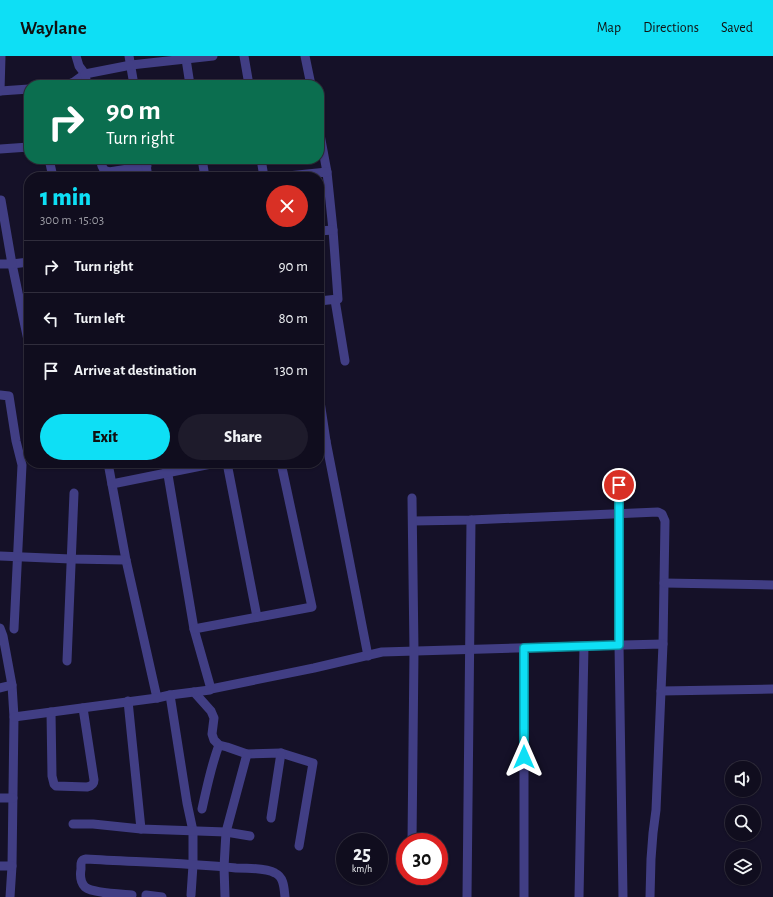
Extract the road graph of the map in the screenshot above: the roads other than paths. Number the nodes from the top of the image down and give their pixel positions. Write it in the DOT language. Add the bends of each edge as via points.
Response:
graph roads {
  1 [pos="1,56"];
  2 [pos="76,56"];
  3 [pos="213,56"];
  4 [pos="244,56"];
  5 [pos="305,56"];
  6 [pos="186,59"];
  7 [pos="130,61"];
  8 [pos="85,74"];
  9 [pos="77,80"];
  10 [pos="86,80"];
  11 [pos="133,80"];
  12 [pos="189,80"];
  13 [pos="248,80"];
  14 [pos="309,80"];
  15 [pos="24,89"];
  16 [pos="0,91"];
  17 [pos="24,147"];
  18 [pos="0,149"];
  19 [pos="324,156"];
  20 [pos="101,164"];
  21 [pos="139,164"];
  22 [pos="109,172"];
  23 [pos="109,172"];
  24 [pos="324,172"];
  25 [pos="327,172"];
  26 [pos="1,200"];
  27 [pos="333,230"];
  28 [pos="324,231"];
  29 [pos="24,263"];
  30 [pos="0,264"];
  31 [pos="12,264"];
  32 [pos="334,300"];
  33 [pos="324,301"];
  34 [pos="24,321"];
  35 [pos="345,361"];
  36 [pos="0,395"];
  37 [pos="324,451"];
  38 [pos="24,457"];
  39 [pos="27,468"];
  40 [pos="109,468"];
  41 [pos="167,468"];
  42 [pos="192,468"];
  43 [pos="228,468"];
  44 [pos="282,468"];
  45 [pos="168,473"];
  46 [pos="112,484"];
  47 [pos="619,485"];
  48 [pos="74,493"];
  49 [pos="412,498"];
  50 [pos="619,513"];
  51 [pos="471,520"];
  52 [pos="413,521"];
  53 [pos="0,556"];
  54 [pos="18,556"];
  55 [pos="71,559"];
  56 [pos="126,560"];
  57 [pos="664,583"];
  58 [pos="773,585"];
  59 [pos="257,617"];
  60 [pos="0,628"];
  61 [pos="14,629"];
  62 [pos="194,629"];
  63 [pos="664,644"];
  64 [pos="619,645"];
  65 [pos="584,646"];
  66 [pos="524,648"];
  67 [pos="470,650"];
  68 [pos="414,651"];
  69 [pos="368,656"];
  70 [pos="67,661"];
  71 [pos="12,684"];
  72 [pos="0,688"];
  73 [pos="211,688"];
  74 [pos="773,689"];
  75 [pos="661,691"];
  76 [pos="194,692"];
  77 [pos="170,695"];
  78 [pos="157,698"];
  79 [pos="128,701"];
  80 [pos="83,708"];
  81 [pos="51,712"];
  82 [pos="14,717"];
  83 [pos="219,745"];
  84 [pos="280,753"];
  85 [pos="247,754"];
  86 [pos="0,798"];
  87 [pos="13,798"];
  88 [pos="202,809"];
  89 [pos="271,818"];
  90 [pos="73,824"];
  91 [pos="141,829"];
  92 [pos="193,831"];
  93 [pos="226,832"];
  94 [pos="412,833"];
  95 [pos="250,836"];
  96 [pos="299,846"];
  97 [pos="193,865"];
  98 [pos="0,866"];
  99 [pos="12,866"];
  100 [pos="224,866"];
  101 [pos="132,895"];
  102 [pos="191,896"];
  103 [pos="10,897"];
  104 [pos="146,897"];
  105 [pos="162,897"];
  106 [pos="225,897"];
  107 [pos="285,897"];
  108 [pos="467,897"];
  109 [pos="524,897"];
  110 [pos="579,897"];
  111 [pos="623,897"];
  112 [pos="650,897"];
  1 -- 16 [label="street"];
  2 -- 8 [label="street"];
  3 -- 6 [label="street"];
  4 -- 13 [label="street"];
  5 -- 14 [label="street"];
  6 -- 7 [label="street"];
  6 -- 12 [label="street"];
  7 -- 8 [label="street"];
  7 -- 11 [label="street"];
  8 -- 9 [label="street"];
  8 -- 10 [label="street"];
  15 -- 16 [label="street"];
  17 -- 18 [label="street"];
  19 -- 25 [label="street"];
  20 -- 23 [label="street" via="104,170"];
  21 -- 22 [label="street"];
  24 -- 25 [label="street"];
  25 -- 27 [label="street"];
  26 -- 31 [label="street"];
  27 -- 28 [label="street"];
  27 -- 32 [label="street" via="338,299"];
  29 -- 31 [label="street"];
  30 -- 31 [label="street"];
  31 -- 34 [label="street"];
  32 -- 33 [label="street"];
  32 -- 35 [label="street"];
  36 -- 38 [label="street" via="9,396 16,440"];
  37 -- 69 [label="street"];
  39 -- 54 [label="street"];
  40 -- 46 [label="street"];
  41 -- 45 [label="street"];
  42 -- 45 [label="street"];
  43 -- 59 [label="street"];
  44 -- 59 [label="street" via="312,607"];
  45 -- 46 [label="street"];
  45 -- 62 [label="street"];
  46 -- 56 [label="street"];
  47 -- 50 [label="street"];
  48 -- 55 [label="street"];
  49 -- 52 [label="street"];
  50 -- 51 [label="street"];
  50 -- 57 [label="street" via="662,514 665,521"];
  50 -- 64 [label="street"];
  51 -- 52 [label="street"];
  51 -- 67 [label="street"];
  52 -- 68 [label="street"];
  53 -- 54 [label="street"];
  54 -- 55 [label="street"];
  54 -- 61 [label="street"];
  55 -- 56 [label="street"];
  55 -- 70 [label="street"];
  56 -- 78 [label="street"];
  57 -- 58 [label="street"];
  57 -- 63 [label="street"];
  59 -- 62 [label="street"];
  60 -- 71 [label="street"];
  62 -- 73 [label="street"];
  63 -- 64 [label="street"];
  63 -- 75 [label="street"];
  64 -- 65 [label="street"];
  64 -- 111 [label="street"];
  65 -- 66 [label="street"];
  65 -- 110 [label="street"];
  66 -- 67 [label="street"];
  66 -- 109 [label="street"];
  67 -- 68 [label="street"];
  67 -- 108 [label="street"];
  68 -- 69 [label="street" via="382,652"];
  68 -- 94 [label="street"];
  69 -- 73 [label="street"];
  71 -- 72 [label="street"];
  71 -- 82 [label="street"];
  73 -- 76 [label="street"];
  74 -- 75 [label="street"];
  75 -- 112 [label="street"];
  76 -- 77 [label="street"];
  76 -- 83 [label="street" via="212,711 212,734"];
  77 -- 78 [label="street"];
  77 -- 92 [label="street" via="186,803"];
  78 -- 79 [label="street"];
  79 -- 80 [label="street"];
  79 -- 91 [label="street"];
  80 -- 81 [label="street"];
  80 -- 81 [label="street" via="94,780 94,783 87,787 54,784"];
  81 -- 82 [label="street"];
  82 -- 87 [label="street"];
  83 -- 85 [label="street"];
  83 -- 88 [label="street"];
  84 -- 85 [label="street"];
  84 -- 89 [label="street"];
  84 -- 96 [label="street" via="313,763"];
  85 -- 93 [label="street"];
  86 -- 87 [label="street"];
  87 -- 99 [label="street"];
  90 -- 91 [label="street"];
  91 -- 92 [label="street"];
  92 -- 93 [label="street"];
  92 -- 97 [label="street"];
  93 -- 95 [label="street"];
  93 -- 100 [label="street"];
  97 -- 100 [label="street"];
  97 -- 101 [label="street" via="86,859 81,862 80,876 86,888"];
  97 -- 102 [label="street"];
  98 -- 99 [label="street"];
  99 -- 103 [label="street"];
  100 -- 106 [label="street"];
  100 -- 107 [label="street" via="276,873 283,883"];
  104 -- 105 [label="street"];
}
